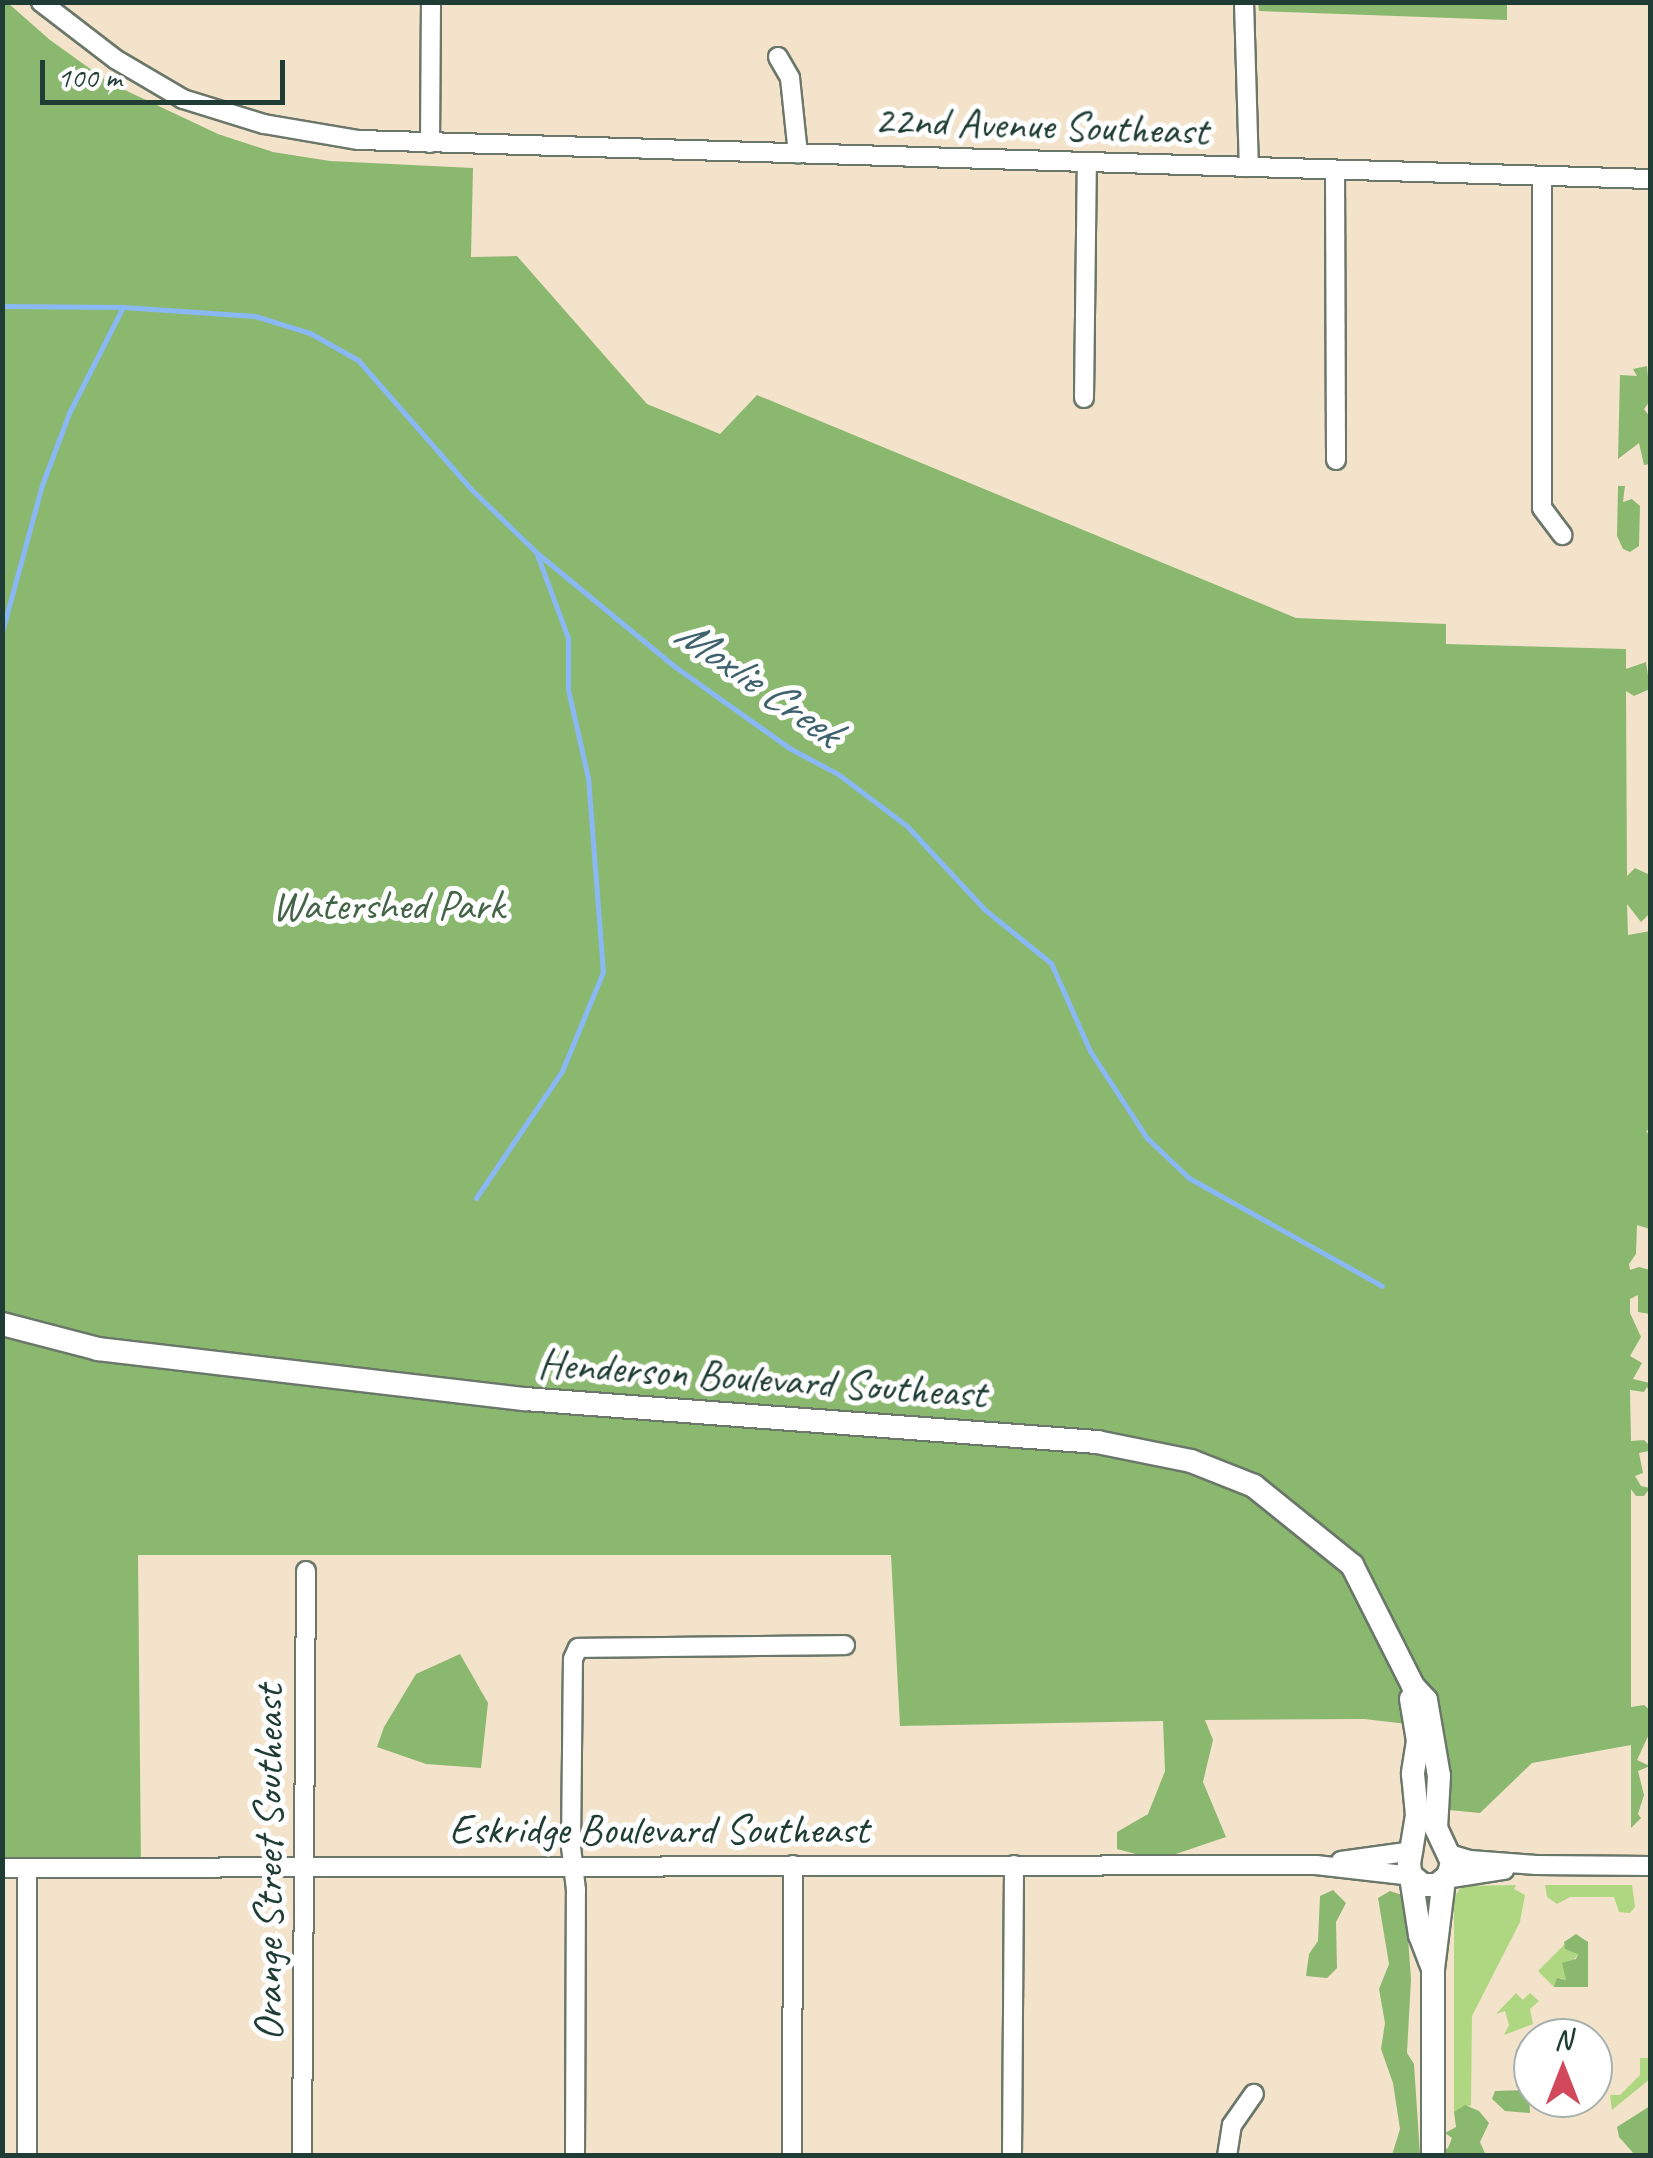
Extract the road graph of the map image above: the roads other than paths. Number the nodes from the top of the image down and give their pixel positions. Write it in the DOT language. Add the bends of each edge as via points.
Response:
graph roads {
  1 [pos="41,2"];
  2 [pos="430,2"];
  3 [pos="1244,2"];
  4 [pos="778,57"];
  5 [pos="430,143"];
  6 [pos="798,154"];
  7 [pos="1087,162"];
  8 [pos="1249,168"];
  9 [pos="1335,170"];
  10 [pos="1542,177"];
  11 [pos="1650,179"];
  12 [pos="1084,398"];
  13 [pos="1336,460"];
  14 [pos="1562,535"];
  15 [pos="2,1324"];
  16 [pos="306,1572"];
  17 [pos="844,1645"];
  18 [pos="1413,1686"];
  19 [pos="1413,1851"];
  20 [pos="1448,1852"];
  21 [pos="1536,1864"];
  22 [pos="573,1865"];
  23 [pos="794,1865"];
  24 [pos="1014,1865"];
  25 [pos="1316,1865"];
  26 [pos="302,1866"];
  27 [pos="1650,1866"];
  28 [pos="2,1868"];
  29 [pos="28,1868"];
  30 [pos="1412,1876"];
  31 [pos="1445,1880"];
  32 [pos="1432,1969"];
  33 [pos="1254,2094"];
  34 [pos="28,2156"];
  35 [pos="302,2156"];
  36 [pos="575,2156"];
  37 [pos="792,2156"];
  38 [pos="1012,2156"];
  39 [pos="1227,2156"];
  40 [pos="1433,2156"];
  1 -- 5 [label="street, 22nd Avenue Southeast" via="115,60 183,98 264,124"];
  2 -- 5 [label="street"];
  3 -- 8 [label="street"];
  4 -- 6 [label="street" via="790,78"];
  5 -- 6 [label="street, 22nd Avenue Southeast"];
  6 -- 7 [label="street, 22nd Avenue Southeast"];
  7 -- 8 [label="street, 22nd Avenue Southeast"];
  7 -- 12 [label="street"];
  8 -- 9 [label="street, 22nd Avenue Southeast"];
  9 -- 10 [label="street, 22nd Avenue Southeast"];
  9 -- 13 [label="street"];
  10 -- 11 [label="street, 22nd Avenue Southeast"];
  10 -- 14 [label="street" via="1542,508"];
  15 -- 18 [label="main road, Henderson Boulevard Southeast" via="98,1349 486,1394 1096,1442 1192,1461 1254,1486 1352,1566"];
  16 -- 26 [label="street, Orange Street Southeast"];
  17 -- 22 [label="street" via="578,1648"];
  18 -- 19 [label="main road, Henderson Boulevard Southeast"];
  18 -- 20 [label="main road, Henderson Boulevard Southeast" via="1426,1700 1433,1730 1436,1828"];
  19 -- 20 [label="main road" via="1429,1843"];
  19 -- 25 [label="street, Eskridge Boulevard Southeast"];
  19 -- 30 [label="main road"];
  20 -- 21 [label="street"];
  20 -- 31 [label="main road"];
  21 -- 27 [label="street"];
  21 -- 31 [label="street"];
  22 -- 23 [label="street, Eskridge Boulevard Southeast"];
  22 -- 26 [label="street, Eskridge Boulevard Southeast"];
  22 -- 36 [label="street"];
  23 -- 24 [label="street, Eskridge Boulevard Southeast"];
  23 -- 37 [label="street"];
  24 -- 25 [label="street, Eskridge Boulevard Southeast"];
  24 -- 38 [label="street"];
  25 -- 30 [label="street, Eskridge Boulevard Southeast"];
  26 -- 29 [label="street, Eskridge Boulevard Southeast"];
  26 -- 35 [label="street, Orange Street Southeast"];
  28 -- 29 [label="street, Eskridge Boulevard Southeast"];
  29 -- 34 [label="street"];
  30 -- 31 [label="main road" via="1424,1885"];
  30 -- 32 [label="main road"];
  31 -- 32 [label="main road"];
  32 -- 40 [label="main road"];
  33 -- 39 [label="street" via="1232,2125"];
}
